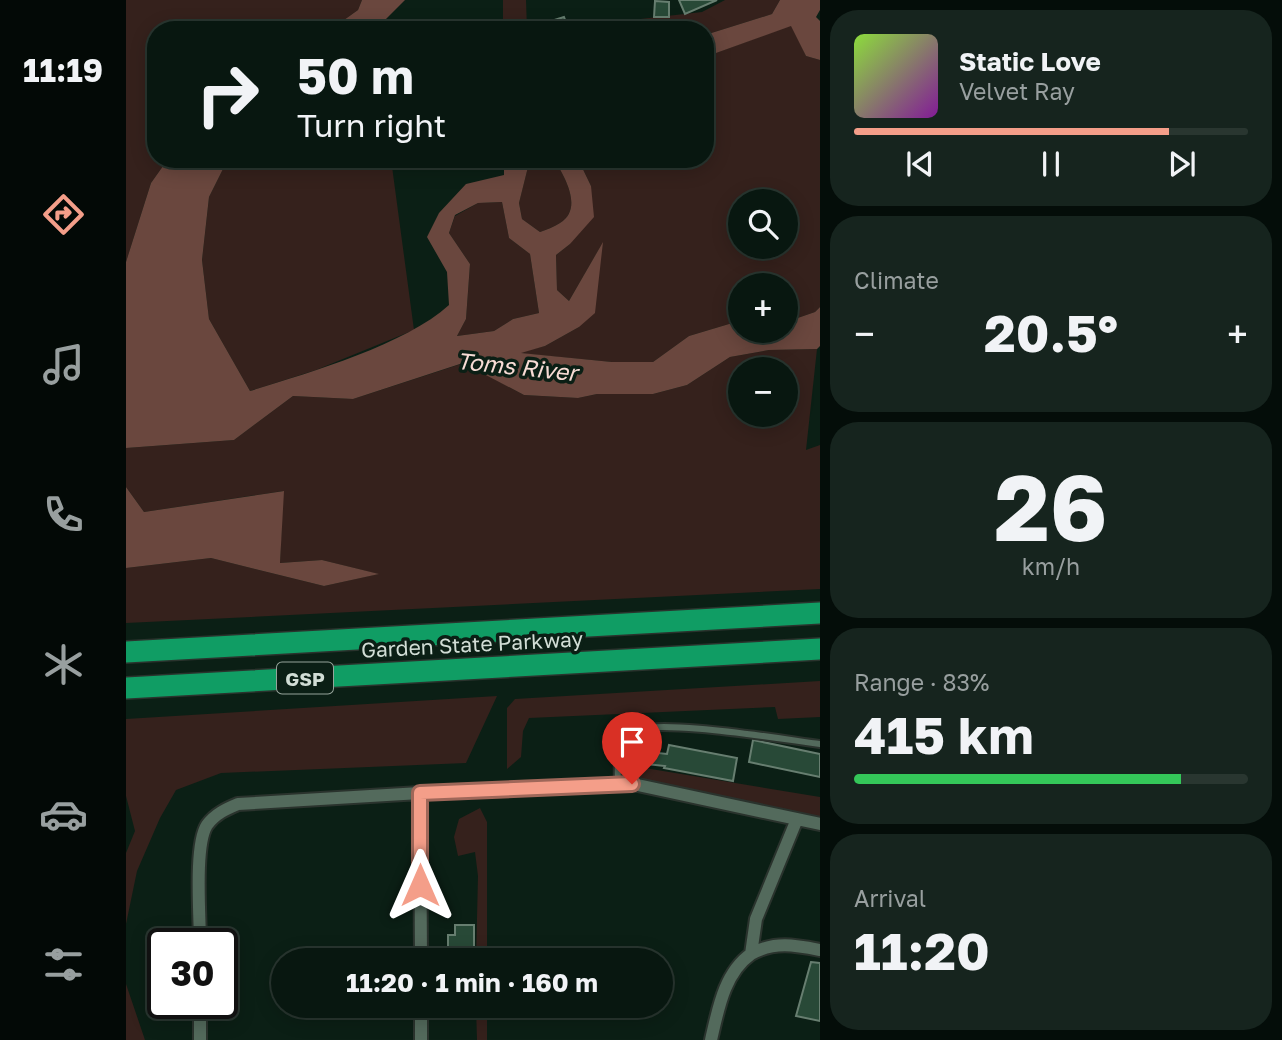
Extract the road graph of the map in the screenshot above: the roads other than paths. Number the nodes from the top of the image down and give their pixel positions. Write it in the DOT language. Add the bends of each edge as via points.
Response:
graph roads {
  1 [pos="820,613"];
  2 [pos="820,649"];
  3 [pos="126,652"];
  4 [pos="126,688"];
  5 [pos="820,744"];
  6 [pos="618,785"];
  7 [pos="420,793"];
  8 [pos="797,819"];
  9 [pos="820,824"];
  10 [pos="200,928"];
  11 [pos="421,948"];
  12 [pos="820,950"];
  13 [pos="751,954"];
  14 [pos="421,1018"];
  15 [pos="200,1019"];
  16 [pos="200,1040"];
  17 [pos="421,1040"];
  18 [pos="711,1040"];
  1 -- 3 [label="highway, Garden State Parkway / GSP"];
  2 -- 4 [label="highway, Garden State Parkway / GSP"];
  5 -- 6 [label="lane" via="646,726 622,739"];
  6 -- 7 [label="street"];
  6 -- 8 [label="street" via="659,788"];
  7 -- 10 [label="street" via="238,804 217,815 207,825 200,844"];
  7 -- 11 [label="street"];
  8 -- 9 [label="street"];
  8 -- 13 [label="street" via="756,919"];
  12 -- 13 [label="street" via="790,944"];
  13 -- 18 [label="street" via="737,967 723,994"];
  14 -- 17 [label="street"];
  15 -- 16 [label="street"];
}
